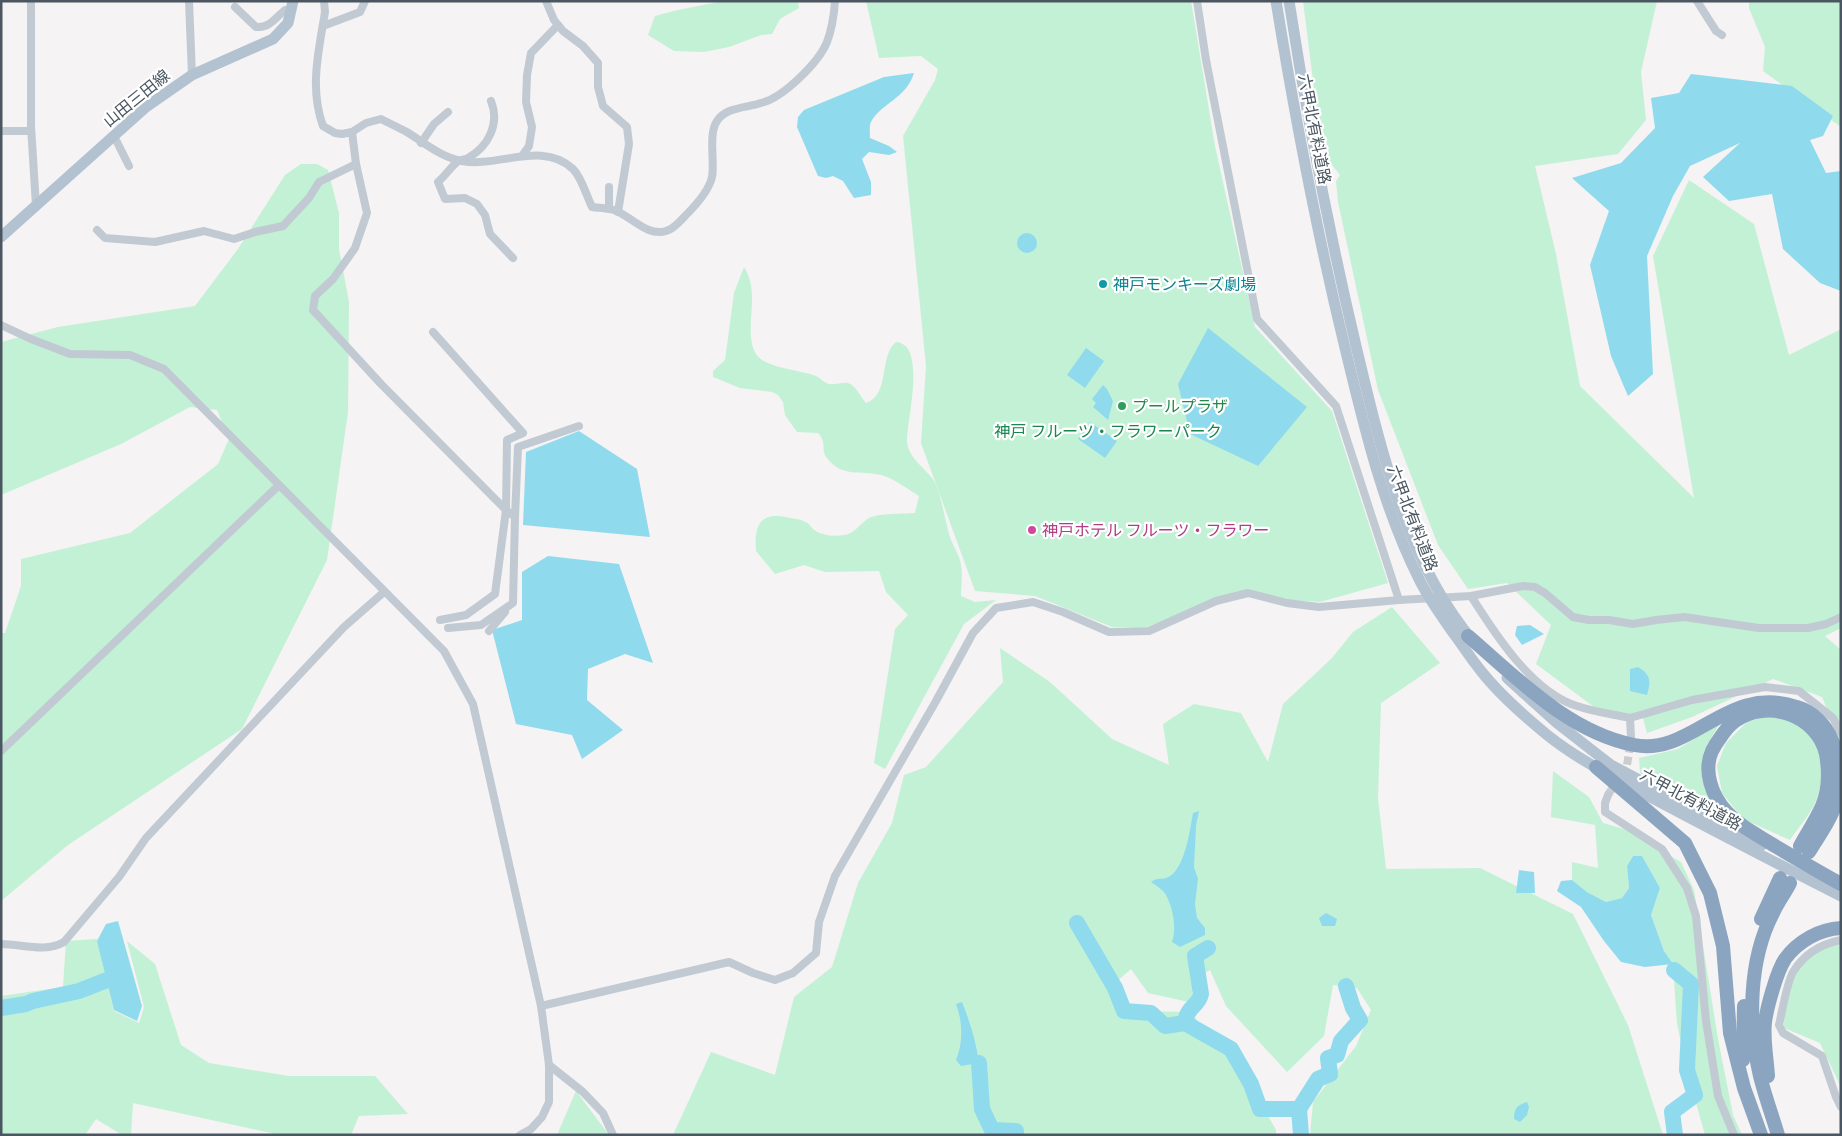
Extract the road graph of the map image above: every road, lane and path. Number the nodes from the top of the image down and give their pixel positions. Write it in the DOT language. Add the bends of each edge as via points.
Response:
graph roads {
  1 [pos="30,1"];
  2 [pos="189,1"];
  3 [pos="324,1"];
  4 [pos="365,1"];
  5 [pos="546,1"];
  6 [pos="835,1"];
  7 [pos="1197,1"];
  8 [pos="1276,1"];
  9 [pos="1289,1"];
  10 [pos="1698,1"];
  11 [pos="292,6"];
  12 [pos="235,7"];
  13 [pos="558,25"];
  14 [pos="323,26"];
  15 [pos="1722,35"];
  16 [pos="192,75"];
  17 [pos="491,101"];
  18 [pos="448,112"];
  19 [pos="1,131"];
  20 [pos="31,131"];
  21 [pos="352,132"];
  22 [pos="114,136"];
  23 [pos="421,143"];
  24 [pos="522,156"];
  25 [pos="459,160"];
  26 [pos="356,164"];
  27 [pos="129,166"];
  28 [pos="609,188"];
  29 [pos="36,206"];
  30 [pos="609,209"];
  31 [pos="618,212"];
  32 [pos="97,230"];
  33 [pos="1,237"];
  34 [pos="513,258"];
  35 [pos="1,325"];
  36 [pos="433,332"];
  37 [pos="579,426"];
  38 [pos="278,486"];
  39 [pos="506,510"];
  40 [pos="515,517"];
  41 [pos="384,592"];
  42 [pos="1471,596"];
  43 [pos="1399,600"];
  44 [pos="513,603"];
  45 [pos="1841,617"];
  46 [pos="440,620"];
  47 [pos="448,628"];
  48 [pos="489,632"];
  49 [pos="1468,636"];
  50 [pos="1630,718"];
  51 [pos="1841,733"];
  52 [pos="1631,738"];
  53 [pos="1,751"];
  54 [pos="1596,767"];
  55 [pos="1608,795"];
  56 [pos="1841,885"];
  57 [pos="1841,896"];
  58 [pos="1841,928"];
  59 [pos="1841,940"];
  60 [pos="1,944"];
  61 [pos="541,1006"];
  62 [pos="549,1065"];
  63 [pos="1744,1088"];
  64 [pos="1841,1107"];
  65 [pos="1771,1112"];
  66 [pos="520,1135"];
  67 [pos="613,1135"];
  68 [pos="1734,1135"];
  69 [pos="1761,1135"];
  70 [pos="1778,1135"];
  1 -- 20 [label="street"];
  2 -- 16 [label="street"];
  3 -- 14 [label="street"];
  4 -- 14 [label="street" via="360,12"];
  5 -- 13 [label="street"];
  6 -- 31 [label="street" via="826,43 817,58 795,81 764,103 727,111 717,120 712,178 705,192 678,224 666,232 656,232"];
  7 -- 43 [label="street" via="1257,319 1336,406"];
  8 -- 54 [label="main road, 六甲北有料道路" via="1327,273 1366,435 1384,497 1400,537 1421,583 1482,672 1549,736"];
  9 -- 49 [label="main road, 六甲北有料道路" via="1323,199 1378,432 1411,535 1432,580"];
  10 -- 15 [label="street" via="1716,31"];
  11 -- 12 [label="street" via="263,28 256,27"];
  11 -- 16 [label="main road, 山田三田線" via="288,23 273,39"];
  13 -- 24 [label="street" via="531,53 526,102 532,127 529,146"];
  13 -- 31 [label="street" via="598,63 598,87 603,106 627,127 629,144"];
  14 -- 21 [label="street" via="315,93 317,111 323,126 342,134"];
  16 -- 22 [label="main road, 山田三田線" via="159,97"];
  17 -- 25 [label="street" via="494,129 486,143 468,158"];
  18 -- 23 [label="street" via="434,124"];
  19 -- 20 [label="street"];
  20 -- 29 [label="street"];
  21 -- 23 [label="street" via="381,119"];
  21 -- 26 [label="street"];
  22 -- 27 [label="street"];
  22 -- 29 [label="main road, 山田三田線"];
  23 -- 25 [label="street"];
  24 -- 25 [label="street" via="494,162"];
  24 -- 30 [label="street" via="558,160 573,169 592,207"];
  25 -- 34 [label="street" via="438,182 445,199 465,198 477,204 485,215 490,234"];
  26 -- 32 [label="street" via="320,182 284,226 234,240 204,231 155,242 105,238"];
  26 -- 39 [label="street" via="367,213 355,248 333,279 314,296 313,310"];
  28 -- 30 [label="street"];
  29 -- 33 [label="main road, 山田三田線"];
  30 -- 31 [label="street"];
  35 -- 38 [label="street" via="70,354 130,355 164,369"];
  36 -- 39 [label="street" via="523,433 507,440"];
  37 -- 40 [label="street" via="518,447"];
  38 -- 41 [label="street"];
  38 -- 53 [label="street"];
  39 -- 40 [label="street"];
  39 -- 46 [label="street" via="495,594 466,615"];
  40 -- 44 [label="street"];
  41 -- 60 [label="street" via="344,627 146,838 119,877 64,942 56,947 40,948"];
  41 -- 61 [label="street" via="444,651 473,704"];
  42 -- 43 [label="street"];
  42 -- 45 [label="street" via="1523,586 1535,587 1573,617 1632,624 1684,617 1759,628 1808,628"];
  42 -- 50 [label="street" via="1515,658 1548,692 1576,706"];
  43 -- 61 [label="street" via="1319,607 1248,593 1216,601 1150,631 1109,632 1033,602 996,608 973,632 835,876 819,922 816,953 793,973 775,980 729,962"];
  44 -- 47 [label="street" via="481,625"];
  44 -- 48 [label="street"];
  49 -- 56 [label="main road, 六甲北有料道路" via="1522,693 1611,765"];
  49 -- 56 [label="highway" via="1533,692 1575,722 1636,746 1664,744 1731,710 1758,702 1784,702 1817,718 1829,732 1835,747 1838,789 1832,813 1804,849 1828,786 1824,747 1806,722 1777,711 1749,714 1726,730 1712,752 1708,768 1716,798 1740,825"];
  50 -- 51 [label="street" via="1692,700 1764,687 1799,691 1834,718"];
  50 -- 52 [label="street"];
  54 -- 57 [label="main road, 六甲北有料道路"];
  54 -- 63 [label="highway" via="1685,843 1710,893 1723,946 1730,1033"];
  55 -- 68 [label="street" via="1605,812 1662,849 1687,888 1696,916 1706,1021 1718,1096"];
  58 -- 65 [label="highway" via="1828,929 1806,939 1785,959 1770,997 1765,1023"];
  59 -- 64 [label="street" via="1826,943 1808,954 1792,973 1779,1025 1783,1033 1822,1056"];
  61 -- 62 [label="street"];
  62 -- 66 [label="street" via="549,1102 542,1117"];
  62 -- 67 [label="street" via="603,1113"];
  63 -- 65 [label="highway" via="1742,1033 1745,983 1757,929 1785,881 1753,979 1752,1021 1760,1076"];
  63 -- 69 [label="highway"];
  65 -- 70 [label="highway"];
}
